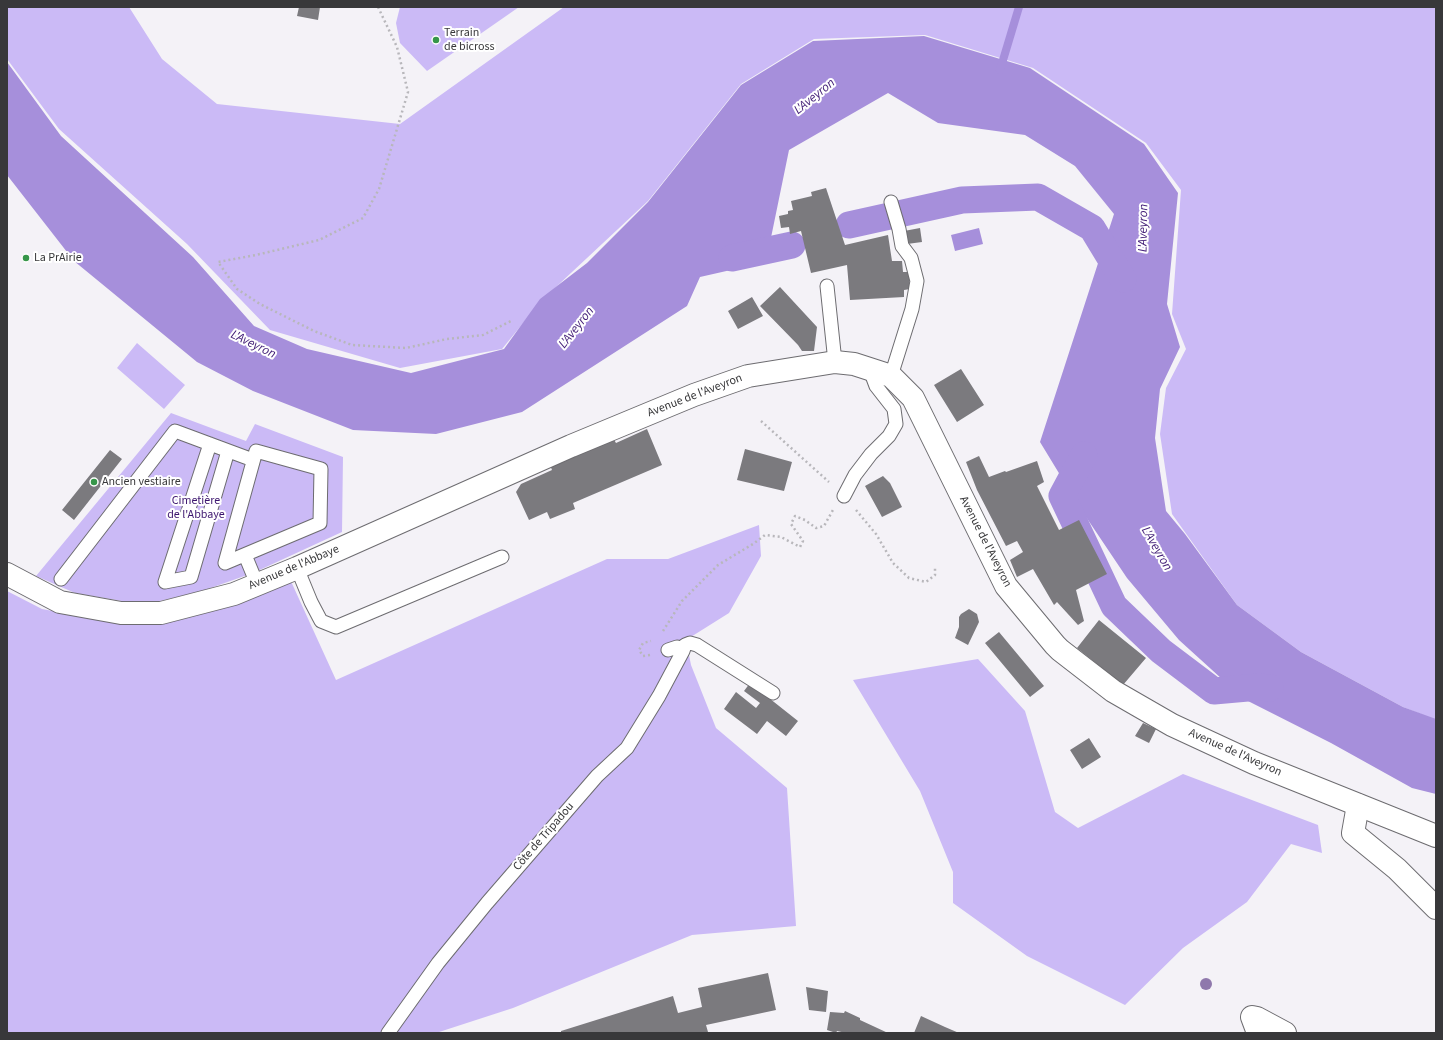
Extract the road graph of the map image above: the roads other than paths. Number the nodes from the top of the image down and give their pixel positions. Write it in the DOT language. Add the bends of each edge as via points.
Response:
graph roads {
  1 [pos="891,202"];
  2 [pos="827,286"];
  3 [pos="835,362"];
  4 [pos="870,370"];
  5 [pos="891,376"];
  6 [pos="210,444"];
  7 [pos="571,446"];
  8 [pos="228,451"];
  9 [pos="253,460"];
  10 [pos="844,496"];
  11 [pos="245,554"];
  12 [pos="502,557"];
  13 [pos="297,568"];
  14 [pos="7,574"];
  15 [pos="61,579"];
  16 [pos="257,584"];
  17 [pos="668,650"];
  18 [pos="682,652"];
  19 [pos="773,693"];
  20 [pos="1358,804"];
  21 [pos="1436,836"];
  22 [pos="1436,908"];
  23 [pos="388,1033"];
  24 [pos="1258,1033"];
  25 [pos="1285,1033"];
  1 -- 5 [label="lane" via="902,246 911,258 917,281 912,309"];
  2 -- 3 [label="lane"];
  3 -- 4 [label="street, Avenue de l'Aveyron" via="854,364"];
  3 -- 7 [label="street, Avenue de l'Aveyron" via="748,376 694,395"];
  4 -- 5 [label="street, Avenue de l'Aveyron"];
  4 -- 10 [label="lane" via="876,386 894,409 896,424 889,436 855,474"];
  5 -- 20 [label="street, Avenue de l'Aveyron" via="913,398 1006,586 1055,645 1113,691 1172,725 1254,763"];
  6 -- 8 [label="lane"];
  6 -- 8 [label="lane" via="165,582 191,577"];
  6 -- 15 [label="lane" via="175,431"];
  7 -- 13 [label="street, Avenue de l'Abbaye"];
  8 -- 9 [label="lane"];
  9 -- 11 [label="lane" via="225,563"];
  9 -- 11 [label="lane" via="256,451 321,469 320,523"];
  11 -- 16 [label="lane"];
  12 -- 13 [label="lane" via="336,627 321,621"];
  13 -- 16 [label="street, Avenue de l'Abbaye"];
  14 -- 16 [label="street, Avenue de l'Abbaye" via="60,602 121,613 161,613 234,594"];
  17 -- 18 [label="lane" via="677,647"];
  18 -- 19 [label="lane" via="685,645 698,645"];
  18 -- 23 [label="lane, Côte de Tripadou" via="627,748 597,776 487,903 438,962"];
  20 -- 21 [label="street, Avenue de l'Aveyron"];
  20 -- 22 [label="street" via="1353,833 1397,869"];
  24 -- 25 [label="street" via="1252,1016"];
}
